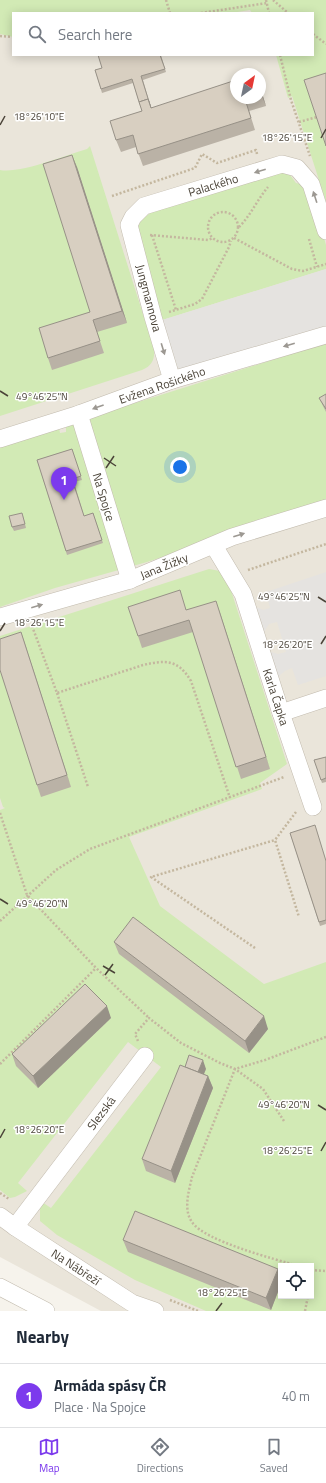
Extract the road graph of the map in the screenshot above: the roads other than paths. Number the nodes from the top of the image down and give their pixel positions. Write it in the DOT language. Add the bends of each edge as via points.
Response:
graph roads {
  1 [pos="132,225"];
  2 [pos="326,231"];
  3 [pos="326,334"];
  4 [pos="172,380"];
  5 [pos="79,414"];
  6 [pos="0,438"];
  7 [pos="326,508"];
  8 [pos="214,546"];
  9 [pos="130,580"];
  10 [pos="0,617"];
  11 [pos="326,698"];
  12 [pos="281,713"];
  13 [pos="305,809"];
  14 [pos="145,1056"];
  15 [pos="0,1216"];
  16 [pos="15,1227"];
  17 [pos="0,1287"];
  18 [pos="46,1311"];
  19 [pos="155,1311"];
  2 -- 1 [label="street, Palackého, one-way" via="304,164 282,164 144,206"];
  1 -- 4 [label="street, Jungmannova, one-way" via="153,317"];
  3 -- 4 [label="street, Evžena Rošického, one-way"];
  4 -- 5 [label="street, Evžena Rošického, one-way"];
  5 -- 6 [label="street, Evžena Rošického"];
  5 -- 9 [label="street, Na Spojce"];
  8 -- 7 [label="street, Jana Žižky, one-way" via="232,537"];
  8 -- 9 [label="street, Jana Žižky"];
  8 -- 12 [label="street, Karla Čapka" via="243,594"];
  10 -- 9 [label="street, Jana Žižky, one-way"];
  11 -- 12 [label="street"];
  12 -- 13 [label="street, Karla Čapka"];
  14 -- 16 [label="street, Slezská"];
  15 -- 16 [label="street, Na Nábřeží"];
  16 -- 19 [label="street, Na Nábřeží" via="132,1303"];
  17 -- 18 [label="street"];
}
